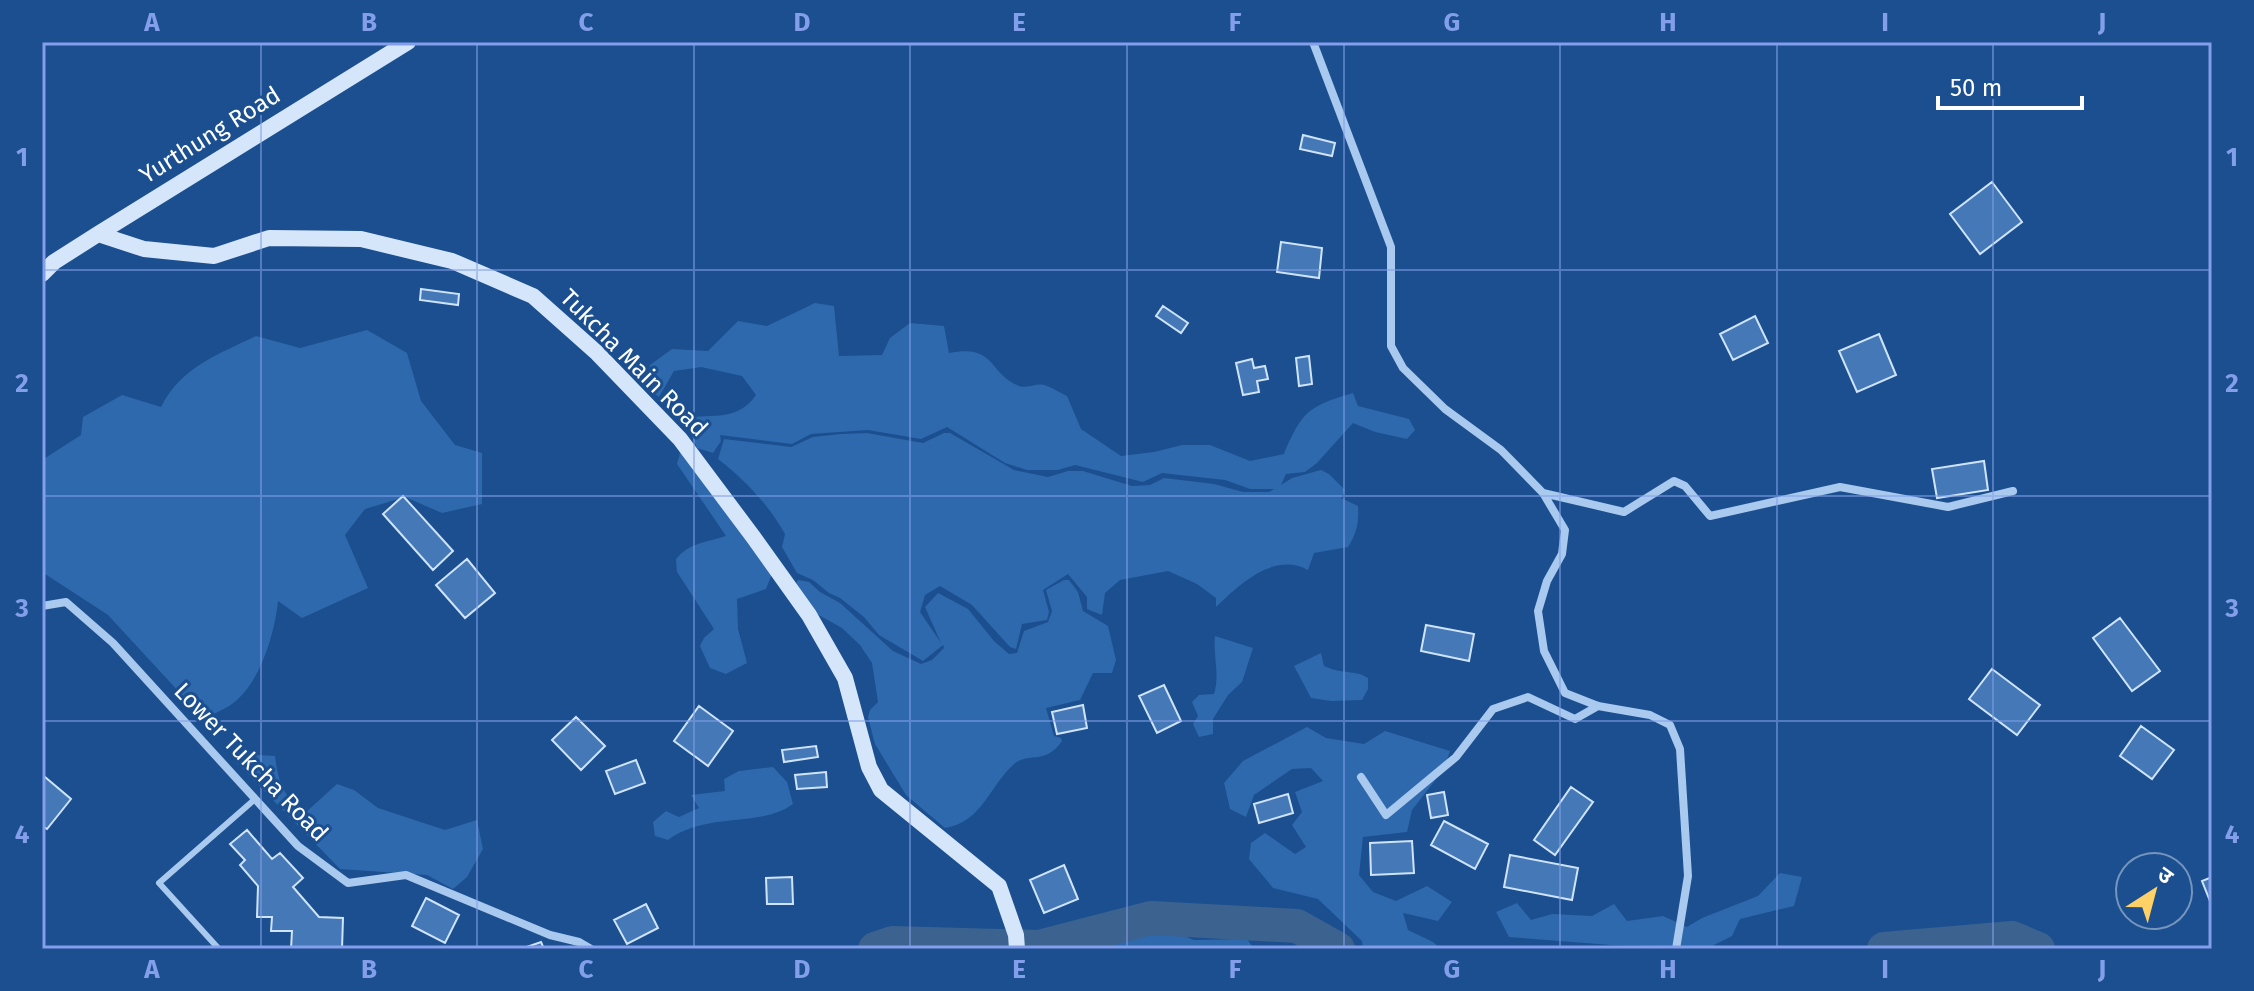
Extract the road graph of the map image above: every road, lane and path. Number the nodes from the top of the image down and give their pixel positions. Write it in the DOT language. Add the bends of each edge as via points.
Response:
graph roads {
  1 [pos="408,42"];
  2 [pos="1313,42"];
  3 [pos="98,234"];
  4 [pos="42,274"];
  5 [pos="2013,491"];
  6 [pos="1543,493"];
  7 [pos="42,606"];
  8 [pos="1598,706"];
  9 [pos="1361,777"];
  10 [pos="254,800"];
  11 [pos="1016,942"];
  12 [pos="1677,946"];
  13 [pos="219,949"];
  14 [pos="591,949"];
  1 -- 3 [label="street, Yurthung Road"];
  2 -- 6 [label="street" via="1391,247 1391,346 1403,368 1445,409 1501,450"];
  3 -- 4 [label="street, Yurthung Road"];
  3 -- 11 [label="street, Tukcha Main Road" via="144,249 214,256 269,238 361,239 452,261 533,296 680,439 809,615 845,678 869,767 881,790 999,886"];
  5 -- 6 [label="street" via="1948,507 1840,487 1710,516 1685,486 1674,481 1624,512"];
  6 -- 8 [label="street" via="1565,530 1562,554 1538,611 1544,651 1565,693"];
  7 -- 10 [label="street, Lower Tukcha Road" via="66,602 113,643"];
  8 -- 9 [label="street" via="1575,719 1528,697 1493,709 1456,757 1386,815"];
  8 -- 12 [label="street" via="1650,715 1670,725 1680,749 1688,876"];
  10 -- 13 [label="lane" via="159,883"];
  10 -- 14 [label="street, Lower Tukcha Road" via="298,846 348,883 406,875"];
}
